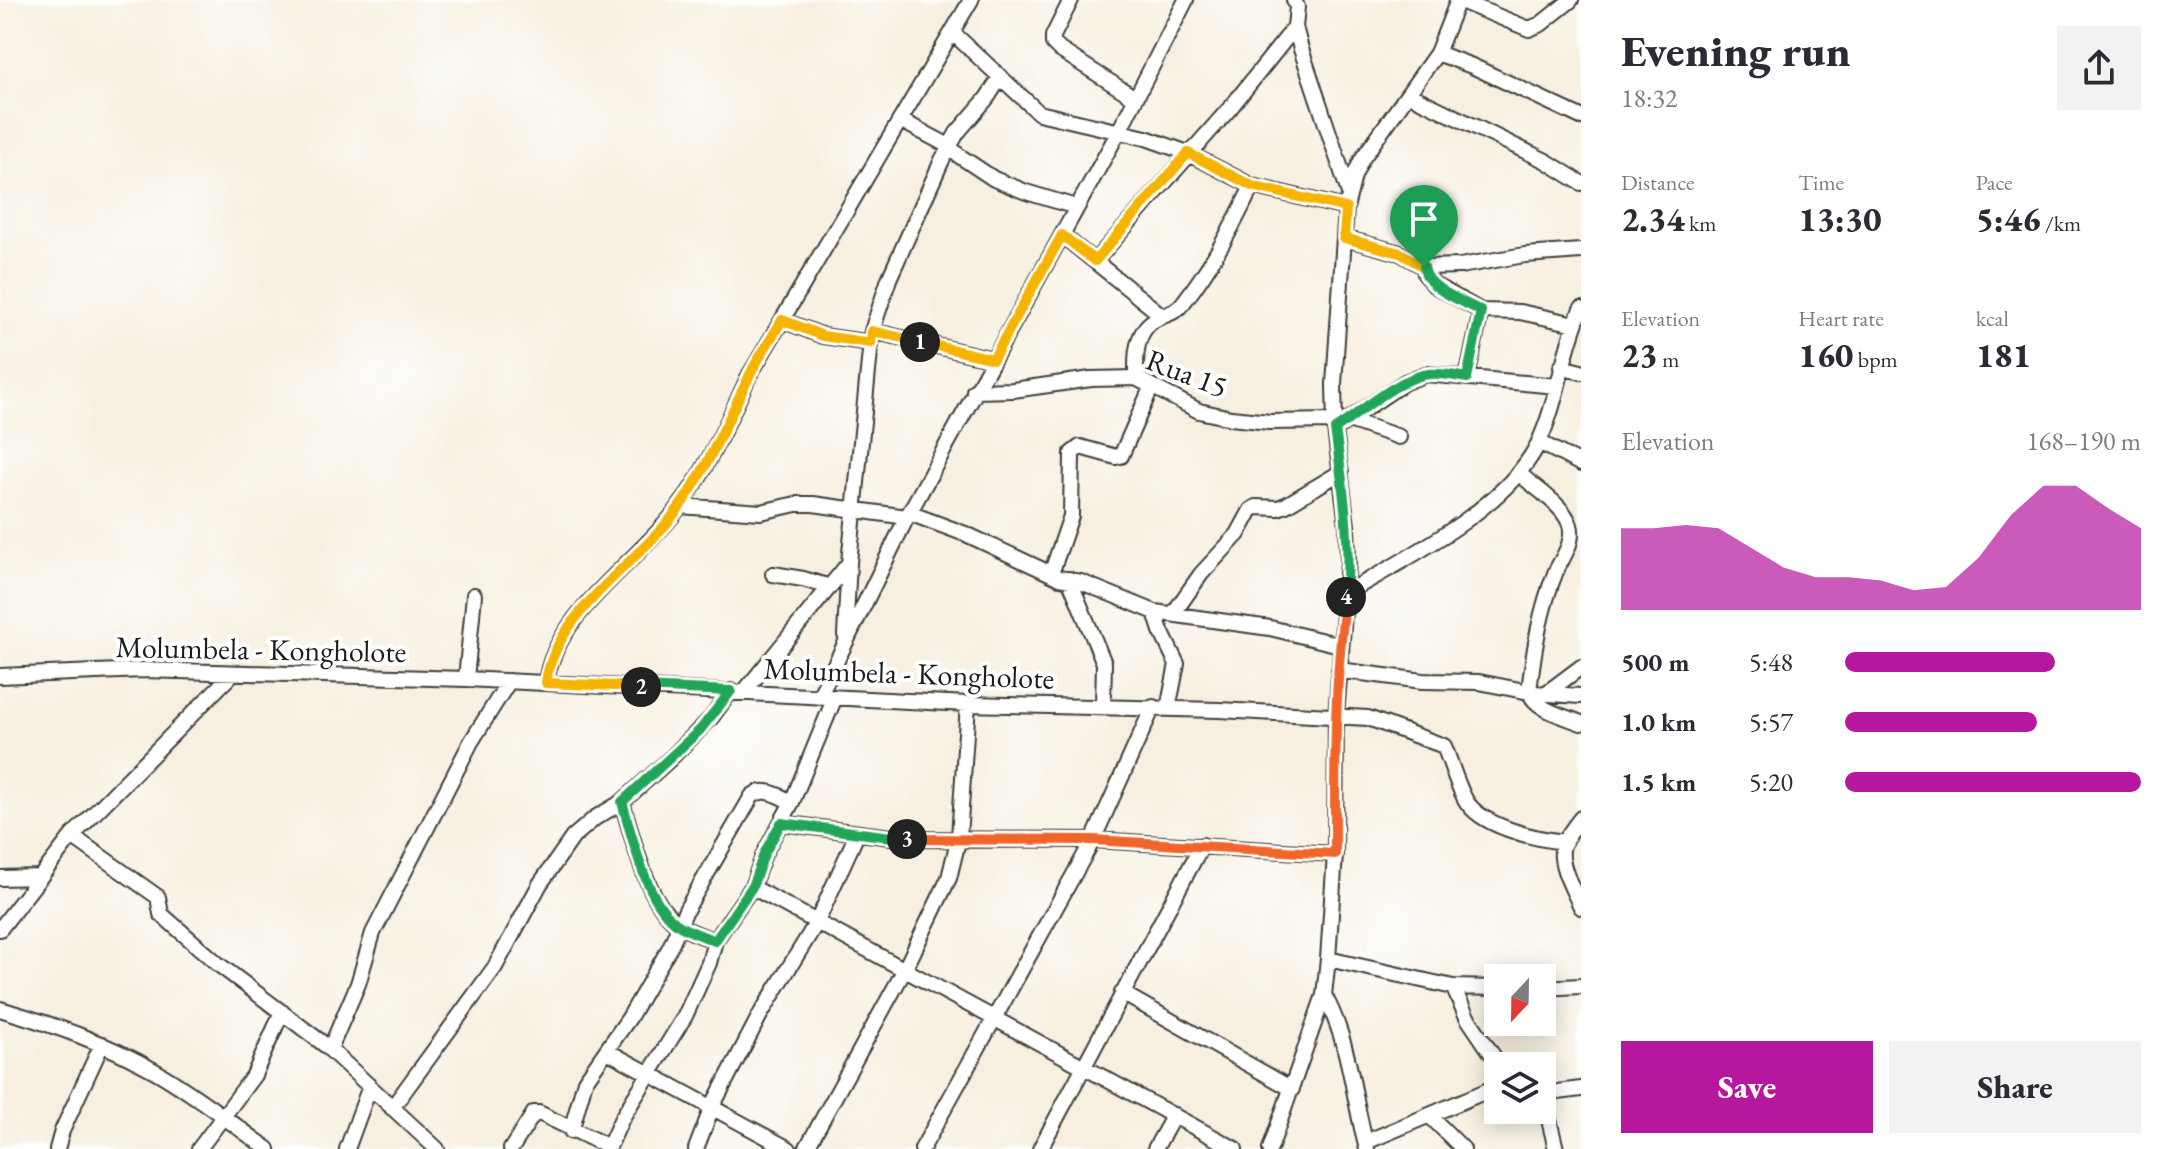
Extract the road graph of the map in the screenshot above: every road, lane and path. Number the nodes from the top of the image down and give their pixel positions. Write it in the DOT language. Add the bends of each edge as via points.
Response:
graph roads {
  1 [pos="971,0"];
  2 [pos="1071,0"];
  3 [pos="1186,0"];
  4 [pos="1458,0"];
  5 [pos="1571,0"];
  6 [pos="1298,2"];
  7 [pos="1295,27"];
  8 [pos="953,33"];
  9 [pos="1437,53"];
  10 [pos="1000,78"];
  11 [pos="1410,95"];
  12 [pos="1135,98"];
  13 [pos="1581,117"];
  14 [pos="900,120"];
  15 [pos="1119,131"];
  16 [pos="949,146"];
  17 [pos="1188,153"];
  18 [pos="1581,183"];
  19 [pos="1252,186"];
  20 [pos="1347,201"];
  21 [pos="1076,207"];
  22 [pos="1062,235"];
  23 [pos="1344,238"];
  24 [pos="1581,251"];
  25 [pos="1095,261"];
  26 [pos="1424,267"];
  27 [pos="1581,309"];
  28 [pos="1481,311"];
  29 [pos="1160,314"];
  30 [pos="782,320"];
  31 [pos="1575,324"];
  32 [pos="872,337"];
  33 [pos="993,359"];
  34 [pos="1561,367"];
  35 [pos="1581,372"];
  36 [pos="1136,378"];
  37 [pos="1467,378"];
  38 [pos="1557,386"];
  39 [pos="1151,388"];
  40 [pos="974,391"];
  41 [pos="1339,423"];
  42 [pos="1399,437"];
  43 [pos="1539,442"];
  44 [pos="1581,464"];
  45 [pos="1341,472"];
  46 [pos="1519,473"];
  47 [pos="680,506"];
  48 [pos="855,511"];
  49 [pos="908,515"];
  50 [pos="1577,534"];
  51 [pos="849,563"];
  52 [pos="773,574"];
  53 [pos="1051,574"];
  54 [pos="1069,579"];
  55 [pos="827,586"];
  56 [pos="1346,593"];
  57 [pos="474,595"];
  58 [pos="1155,612"];
  59 [pos="1173,614"];
  60 [pos="844,644"];
  61 [pos="1340,645"];
  62 [pos="1581,667"];
  63 [pos="1339,670"];
  64 [pos="233,673"];
  65 [pos="0,676"];
  66 [pos="466,679"];
  67 [pos="509,681"];
  68 [pos="546,683"];
  69 [pos="1529,691"];
  70 [pos="737,692"];
  71 [pos="1545,694"];
  72 [pos="1581,696"];
  73 [pos="827,697"];
  74 [pos="968,704"];
  75 [pos="1103,706"];
  76 [pos="1161,708"];
  77 [pos="1336,716"];
  78 [pos="1581,723"];
  79 [pos="622,802"];
  80 [pos="792,802"];
  81 [pos="1581,818"];
  82 [pos="781,823"];
  83 [pos="857,834"];
  84 [pos="72,836"];
  85 [pos="959,837"];
  86 [pos="1093,840"];
  87 [pos="1565,842"];
  88 [pos="1202,845"];
  89 [pos="1335,854"];
  90 [pos="39,877"];
  91 [pos="1,878"];
  92 [pos="752,887"];
  93 [pos="24,896"];
  94 [pos="1581,907"];
  95 [pos="817,922"];
  96 [pos="678,925"];
  97 [pos="0,929"];
  98 [pos="715,941"];
  99 [pos="1328,959"];
  100 [pos="905,969"];
  101 [pos="1581,986"];
  102 [pos="1453,987"];
  103 [pos="1556,987"];
  104 [pos="1484,988"];
  105 [pos="1122,993"];
  106 [pos="1324,995"];
  107 [pos="0,1009"];
  108 [pos="282,1012"];
  109 [pos="992,1017"];
  110 [pos="102,1044"];
  111 [pos="330,1049"];
  112 [pos="607,1051"];
  113 [pos="1491,1052"];
  114 [pos="1083,1066"];
  115 [pos="650,1074"];
  116 [pos="370,1086"];
  117 [pos="1292,1089"];
  118 [pos="1581,1089"];
  119 [pos="1484,1092"];
  120 [pos="1556,1092"];
  121 [pos="712,1107"];
  122 [pos="392,1108"];
  123 [pos="1174,1115"];
  124 [pos="1430,1116"];
  125 [pos="223,1117"];
  126 [pos="1550,1124"];
  127 [pos="571,1131"];
  128 [pos="258,1146"];
  129 [pos="1366,1146"];
  130 [pos="608,1148"];
  131 [pos="57,1149"];
  132 [pos="199,1149"];
  133 [pos="347,1149"];
  134 [pos="437,1149"];
  135 [pos="511,1149"];
  136 [pos="696,1149"];
  137 [pos="789,1149"];
  138 [pos="806,1149"];
  139 [pos="922,1149"];
  140 [pos="1040,1149"];
  141 [pos="1155,1149"];
  142 [pos="1235,1149"];
  143 [pos="1270,1149"];
  144 [pos="1463,1149"];
  145 [pos="1556,1149"];
  1 -- 8 [label="street"];
  2 -- 12 [label="street" via="1053,43"];
  3 -- 12 [label="street"];
  4 -- 5 [label="street" via="1529,29"];
  4 -- 9 [label="street"];
  6 -- 7 [label="street"];
  7 -- 17 [label="street"];
  7 -- 20 [label="street"];
  8 -- 10 [label="street"];
  8 -- 14 [label="street"];
  9 -- 11 [label="street"];
  9 -- 13 [label="street"];
  10 -- 15 [label="street" via="1039,113"];
  10 -- 16 [label="street"];
  11 -- 18 [label="street"];
  11 -- 20 [label="street" via="1362,159"];
  12 -- 15 [label="street"];
  14 -- 16 [label="street"];
  14 -- 30 [label="street"];
  15 -- 17 [label="street"];
  15 -- 21 [label="street"];
  16 -- 21 [label="street" via="994,179"];
  16 -- 32 [label="street" via="889,279"];
  17 -- 19 [label="street"];
  17 -- 25 [label="street"];
  19 -- 20 [label="street"];
  19 -- 29 [label="street" via="1183,304 1173,313"];
  20 -- 23 [label="street"];
  21 -- 22 [label="street"];
  22 -- 25 [label="street"];
  22 -- 33 [label="street"];
  23 -- 26 [label="street" via="1400,253"];
  23 -- 41 [label="street" via="1334,384"];
  24 -- 26 [label="street"];
  25 -- 29 [label="street"];
  26 -- 28 [label="street" via="1434,285"];
  27 -- 31 [label="street"];
  28 -- 31 [label="street"];
  28 -- 37 [label="street"];
  29 -- 36 [label="street" via="1138,342"];
  30 -- 32 [label="street" via="823,336"];
  30 -- 47 [label="street"];
  31 -- 34 [label="street"];
  32 -- 33 [label="street"];
  32 -- 48 [label="street"];
  33 -- 40 [label="street"];
  34 -- 35 [label="street"];
  34 -- 38 [label="street"];
  36 -- 39 [label="street, Rua 15"];
  36 -- 40 [label="street, Rua 15"];
  37 -- 38 [label="street"];
  37 -- 41 [label="street" via="1418,376"];
  38 -- 43 [label="street"];
  39 -- 41 [label="street, Rua 15" via="1199,411 1231,418"];
  39 -- 53 [label="street" via="1121,456 1080,447 1072,453 1071,516"];
  40 -- 49 [label="street"];
  41 -- 42 [label="street"];
  41 -- 45 [label="street"];
  43 -- 44 [label="street"];
  43 -- 46 [label="street"];
  45 -- 56 [label="street"];
  45 -- 59 [label="street" via="1286,505 1251,510"];
  46 -- 50 [label="street"];
  46 -- 56 [label="street" via="1450,532"];
  47 -- 48 [label="street" via="761,512 813,504"];
  47 -- 68 [label="street" via="588,603 552,656"];
  48 -- 49 [label="street"];
  48 -- 51 [label="street"];
  49 -- 53 [label="street" via="999,548"];
  49 -- 60 [label="street"];
  50 -- 69 [label="street" via="1556,572 1538,624"];
  51 -- 55 [label="street"];
  51 -- 60 [label="street"];
  52 -- 55 [label="street"];
  53 -- 54 [label="street"];
  54 -- 58 [label="street"];
  54 -- 75 [label="street" via="1104,663"];
  55 -- 70 [label="street"];
  56 -- 61 [label="street"];
  57 -- 66 [label="street"];
  58 -- 59 [label="street"];
  58 -- 76 [label="street" via="1177,664"];
  59 -- 61 [label="street"];
  60 -- 73 [label="street"];
  61 -- 63 [label="street"];
  62 -- 71 [label="street"];
  63 -- 69 [label="street"];
  63 -- 77 [label="street"];
  64 -- 65 [label="street, Molumbela - Kongholote" via="144,670"];
  64 -- 66 [label="street, Molumbela - Kongholote"];
  64 -- 84 [label="street"];
  66 -- 67 [label="street, Molumbela - Kongholote"];
  67 -- 68 [label="street, Molumbela - Kongholote"];
  67 -- 111 [label="street" via="471,742 380,919"];
  68 -- 70 [label="street, Molumbela - Kongholote"];
  69 -- 71 [label="street"];
  69 -- 78 [label="street" via="1538,704"];
  70 -- 73 [label="street, Molumbela - Kongholote"];
  70 -- 79 [label="street"];
  71 -- 72 [label="street"];
  73 -- 74 [label="street, Molumbela - Kongholote"];
  73 -- 80 [label="street"];
  74 -- 75 [label="street, Molumbela - Kongholote"];
  74 -- 85 [label="street"];
  75 -- 76 [label="street, Molumbela - Kongholote"];
  76 -- 77 [label="street, Molumbela - Kongholote"];
  76 -- 86 [label="street"];
  77 -- 87 [label="street, Molumbela - Kongholote" via="1368,718 1441,743 1465,800 1477,814 1531,836"];
  77 -- 89 [label="street"];
  79 -- 96 [label="street" via="646,880"];
  79 -- 122 [label="street" via="573,837 540,884 495,967"];
  80 -- 82 [label="street"];
  80 -- 96 [label="street" via="765,791 752,796"];
  81 -- 87 [label="street"];
  82 -- 83 [label="street"];
  82 -- 92 [label="street"];
  83 -- 85 [label="street"];
  83 -- 95 [label="street"];
  84 -- 90 [label="street"];
  84 -- 108 [label="street" via="158,897 161,914"];
  85 -- 86 [label="street"];
  85 -- 100 [label="street" via="949,878"];
  86 -- 88 [label="street"];
  86 -- 109 [label="street"];
  87 -- 94 [label="street" via="1562,854"];
  88 -- 89 [label="street"];
  88 -- 105 [label="street"];
  89 -- 99 [label="street"];
  90 -- 91 [label="street"];
  90 -- 93 [label="street"];
  91 -- 93 [label="street"];
  92 -- 95 [label="street"];
  92 -- 98 [label="street"];
  93 -- 97 [label="street"];
  95 -- 100 [label="street"];
  95 -- 121 [label="street"];
  96 -- 98 [label="street"];
  96 -- 112 [label="street"];
  98 -- 115 [label="street" via="694,999"];
  99 -- 102 [label="street"];
  99 -- 106 [label="street"];
  100 -- 109 [label="street"];
  100 -- 138 [label="street"];
  101 -- 103 [label="street"];
  102 -- 104 [label="street"];
  102 -- 113 [label="street"];
  105 -- 114 [label="street"];
  105 -- 117 [label="street"];
  106 -- 117 [label="street"];
  106 -- 129 [label="street" via="1342,1036"];
  107 -- 110 [label="street"];
  108 -- 111 [label="street"];
  108 -- 125 [label="street" via="254,1075"];
  109 -- 114 [label="street"];
  109 -- 139 [label="street"];
  110 -- 125 [label="street" via="157,1072"];
  110 -- 131 [label="street"];
  111 -- 116 [label="street"];
  112 -- 115 [label="street"];
  112 -- 127 [label="street" via="585,1081"];
  114 -- 123 [label="street"];
  114 -- 140 [label="street"];
  115 -- 121 [label="street"];
  115 -- 130 [label="street"];
  116 -- 122 [label="street"];
  116 -- 133 [label="street"];
  117 -- 143 [label="street"];
  118 -- 120 [label="street"];
  119 -- 124 [label="street"];
  121 -- 136 [label="street"];
  121 -- 137 [label="street"];
  122 -- 134 [label="street"];
  123 -- 141 [label="street"];
  123 -- 142 [label="street"];
  124 -- 129 [label="street"];
  124 -- 144 [label="street"];
  125 -- 128 [label="street"];
  125 -- 132 [label="street"];
  126 -- 145 [label="street"];
  127 -- 130 [label="street"];
  127 -- 135 [label="street" via="534,1113"];
}
